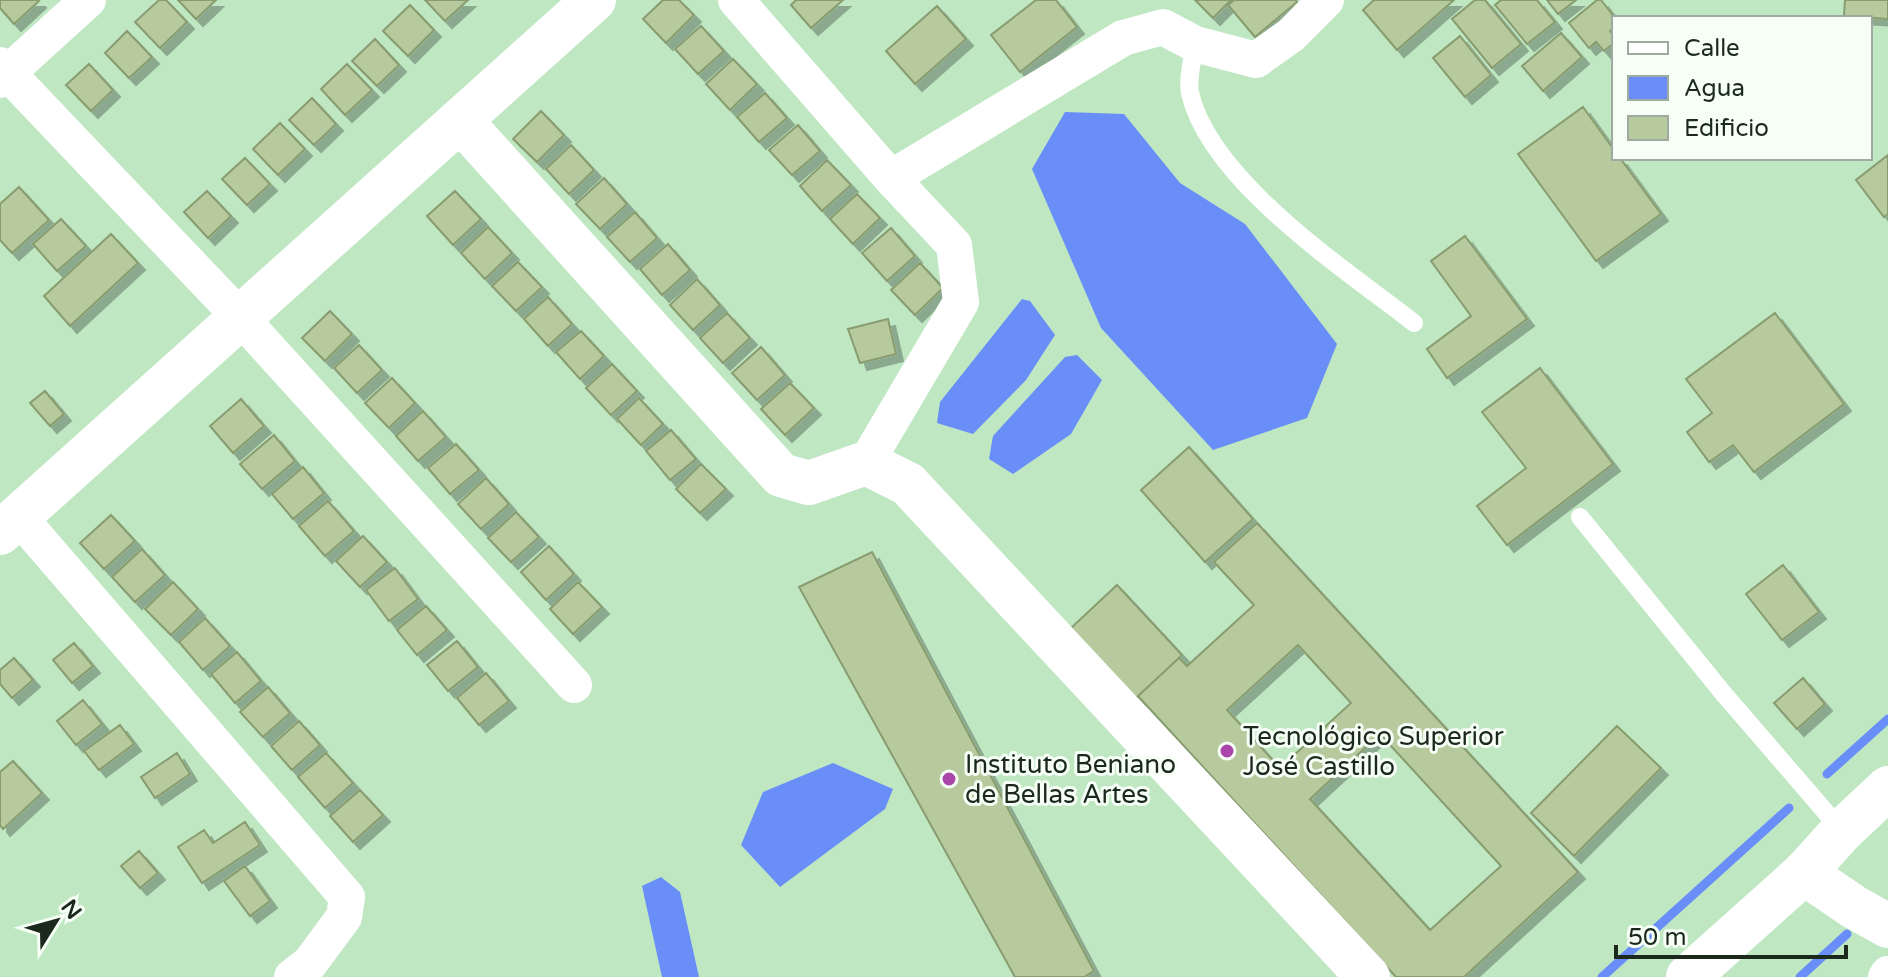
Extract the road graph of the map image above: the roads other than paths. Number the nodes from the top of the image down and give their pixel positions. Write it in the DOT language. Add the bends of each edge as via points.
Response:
graph roads {
  1 [pos="88,0"];
  2 [pos="594,0"];
  3 [pos="736,0"];
  4 [pos="1326,0"];
  5 [pos="1157,14"];
  6 [pos="1195,44"];
  7 [pos="2,73"];
  8 [pos="460,120"];
  9 [pos="891,178"];
  10 [pos="240,317"];
  11 [pos="1414,323"];
  12 [pos="866,463"];
  13 [pos="1580,517"];
  14 [pos="10,525"];
  15 [pos="574,685"];
  16 [pos="1888,788"];
  17 [pos="1842,831"];
  18 [pos="1804,873"];
  19 [pos="1888,926"];
  20 [pos="292,977"];
  21 [pos="1368,977"];
  22 [pos="1688,977"];
  1 -- 7 [label="street"];
  2 -- 8 [label="main road"];
  3 -- 9 [label="street"];
  4 -- 6 [label="street" via="1256,60"];
  5 -- 6 [label="street"];
  5 -- 9 [label="street"];
  6 -- 11 [label="lane" via="1189,90 1203,129 1238,175 1302,235"];
  7 -- 10 [label="street"];
  8 -- 10 [label="main road"];
  8 -- 12 [label="main road" via="781,475 809,483"];
  9 -- 12 [label="street" via="954,245 961,302"];
  10 -- 14 [label="main road"];
  10 -- 15 [label="street"];
  12 -- 21 [label="main road" via="908,484"];
  13 -- 17 [label="lane"];
  14 -- 20 [label="street" via="347,897 344,917 310,963"];
  16 -- 17 [label="main road"];
  17 -- 18 [label="main road"];
  18 -- 19 [label="main road"];
  18 -- 22 [label="main road"];
}
